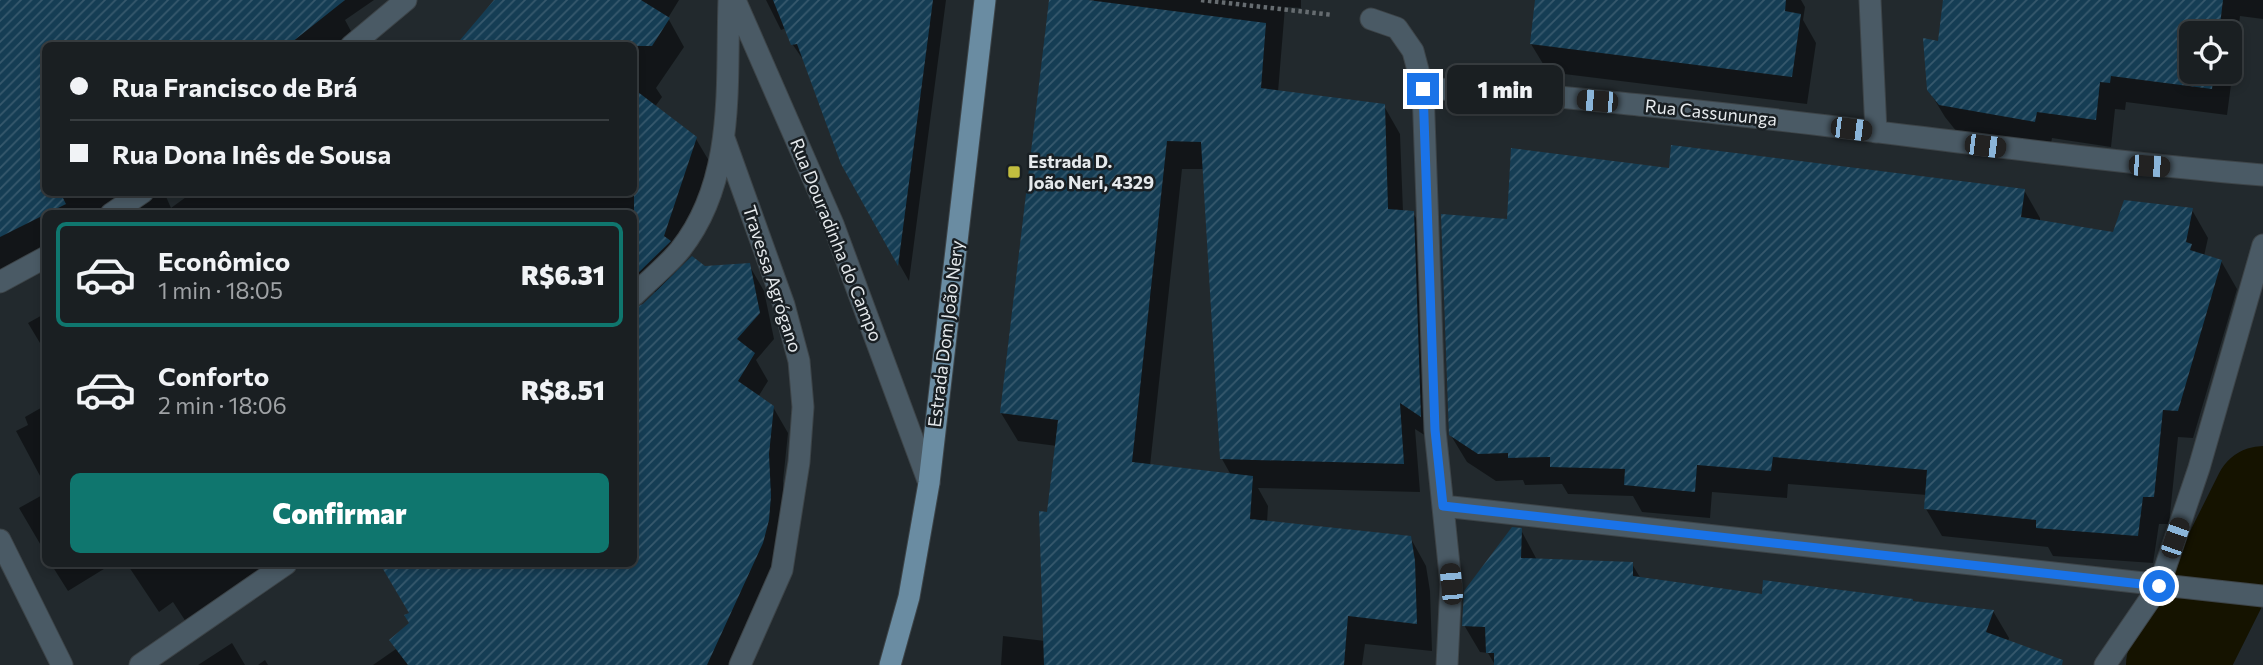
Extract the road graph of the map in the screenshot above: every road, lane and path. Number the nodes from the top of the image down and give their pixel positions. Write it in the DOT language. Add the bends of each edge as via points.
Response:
graph roads {
  1 [pos="406,0"];
  2 [pos="729,0"];
  3 [pos="735,0"];
  4 [pos="985,0"];
  5 [pos="1202,0"];
  6 [pos="1870,0"];
  7 [pos="1371,19"];
  8 [pos="356,42"];
  9 [pos="1423,89"];
  10 [pos="1876,132"];
  11 [pos="724,138"];
  12 [pos="2263,175"];
  13 [pos="137,196"];
  14 [pos="117,210"];
  15 [pos="2263,245"];
  16 [pos="42,259"];
  17 [pos="0,282"];
  18 [pos="637,292"];
  19 [pos="929,483"];
  20 [pos="1443,506"];
  21 [pos="0,540"];
  22 [pos="282,567"];
  23 [pos="2159,586"];
  24 [pos="2263,596"];
  25 [pos="62,665"];
  26 [pos="140,665"];
  27 [pos="740,665"];
  28 [pos="890,665"];
  29 [pos="1447,665"];
  30 [pos="2105,665"];
  1 -- 8 [label="street"];
  2 -- 11 [label="street"];
  3 -- 19 [label="street, Rua Douradinha do Campo" via="833,224"];
  4 -- 19 [label="main road, Estrada Dom João Nery"];
  5 -- 7 [label="path"];
  6 -- 10 [label="street"];
  7 -- 9 [label="street" via="1397,28 1413,51"];
  9 -- 10 [label="street, Rua Cassununga" via="1702,111"];
  9 -- 20 [label="street" via="1435,430"];
  10 -- 12 [label="street, Rua Cassununga" via="2149,166"];
  11 -- 18 [label="street" via="710,202 680,250"];
  11 -- 27 [label="street, Travessa Agrógano" via="785,304 799,361 803,407 782,570"];
  13 -- 14 [label="street"];
  15 -- 23 [label="street" via="2199,468"];
  16 -- 17 [label="street"];
  19 -- 28 [label="main road, Estrada Dom João Nery" via="909,597"];
  20 -- 23 [label="street"];
  20 -- 29 [label="street" via="1451,584"];
  21 -- 25 [label="street"];
  22 -- 26 [label="street"];
  23 -- 24 [label="street"];
  23 -- 30 [label="street"];
}
